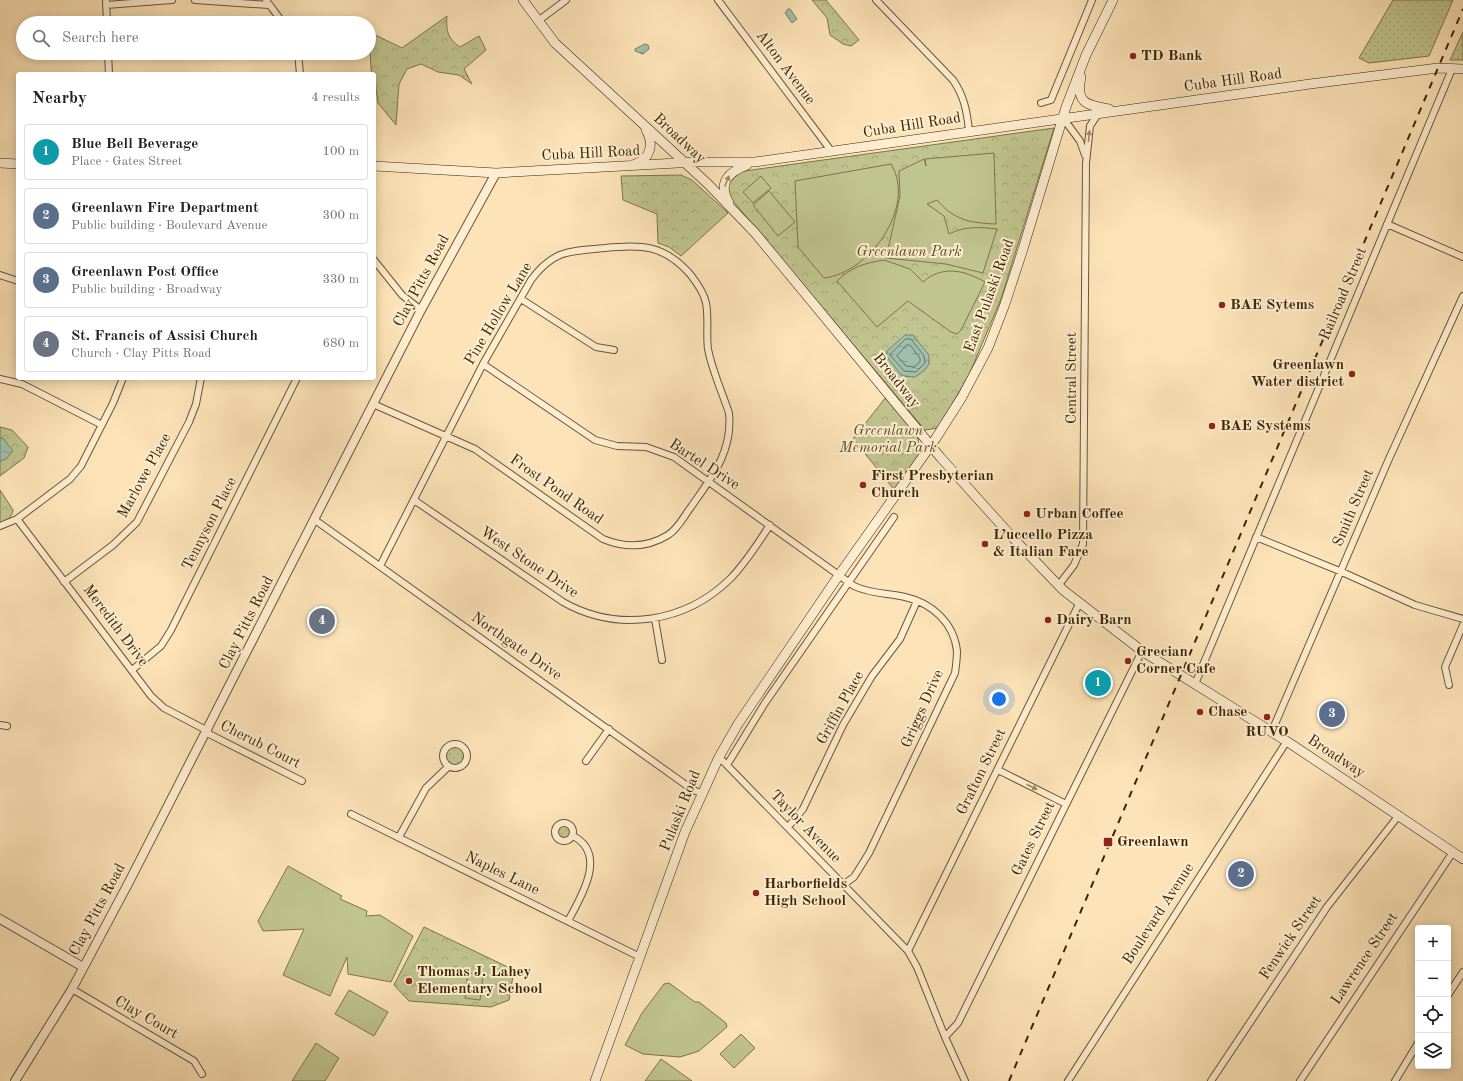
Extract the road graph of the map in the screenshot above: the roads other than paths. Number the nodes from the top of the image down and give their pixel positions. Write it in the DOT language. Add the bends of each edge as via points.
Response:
graph roads {
  1 [pos="172,0"];
  2 [pos="195,0"];
  3 [pos="523,0"];
  4 [pos="566,0"];
  5 [pos="718,0"];
  6 [pos="876,0"];
  7 [pos="1092,0"];
  8 [pos="1113,0"];
  9 [pos="267,2"];
  10 [pos="106,3"];
  11 [pos="107,16"];
  12 [pos="278,16"];
  13 [pos="538,21"];
  14 [pos="1086,55"];
  15 [pos="108,60"];
  16 [pos="299,60"];
  17 [pos="1452,69"];
  18 [pos="1463,69"];
  19 [pos="109,72"];
  20 [pos="300,72"];
  21 [pos="1041,103"];
  22 [pos="1116,111"];
  23 [pos="1099,113"];
  24 [pos="1063,118"];
  25 [pos="642,124"];
  26 [pos="969,131"];
  27 [pos="832,152"];
  28 [pos="755,162"];
  29 [pos="0,163"];
  30 [pos="685,163"];
  31 [pos="1086,163"];
  32 [pos="16,164"];
  33 [pos="632,165"];
  34 [pos="376,166"];
  35 [pos="496,173"];
  36 [pos="737,214"];
  37 [pos="1387,224"];
  38 [pos="1463,257"];
  39 [pos="376,264"];
  40 [pos="0,275"];
  41 [pos="16,280"];
  42 [pos="1463,296"];
  43 [pos="521,300"];
  44 [pos="421,310"];
  45 [pos="614,350"];
  46 [pos="483,364"];
  47 [pos="0,379"];
  48 [pos="123,380"];
  49 [pos="201,380"];
  50 [pos="296,380"];
  51 [pos="373,404"];
  52 [pos="102,425"];
  53 [pos="446,435"];
  54 [pos="931,446"];
  55 [pos="709,482"];
  56 [pos="414,500"];
  57 [pos="894,517"];
  58 [pos="17,519"];
  59 [pos="315,520"];
  60 [pos="770,525"];
  61 [pos="0,526"];
  62 [pos="1256,537"];
  63 [pos="380,566"];
  64 [pos="1342,572"];
  65 [pos="839,575"];
  66 [pos="64,582"];
  67 [pos="850,582"];
  68 [pos="1058,586"];
  69 [pos="917,601"];
  70 [pos="1079,604"];
  71 [pos="655,619"];
  72 [pos="1463,619"];
  73 [pos="1463,625"];
  74 [pos="1142,651"];
  75 [pos="662,660"];
  76 [pos="132,670"];
  77 [pos="1195,684"];
  78 [pos="1449,685"];
  79 [pos="0,725"];
  80 [pos="7,726"];
  81 [pos="609,729"];
  82 [pos="1272,731"];
  83 [pos="207,732"];
  84 [pos="1287,741"];
  85 [pos="718,757"];
  86 [pos="586,761"];
  87 [pos="727,765"];
  88 [pos="448,767"];
  89 [pos="998,770"];
  90 [pos="302,781"];
  91 [pos="701,793"];
  92 [pos="1066,804"];
  93 [pos="352,814"];
  94 [pos="1399,815"];
  95 [pos="788,827"];
  96 [pos="573,836"];
  97 [pos="399,837"];
  98 [pos="1453,852"];
  99 [pos="1463,859"];
  100 [pos="843,885"];
  101 [pos="0,919"];
  102 [pos="568,921"];
  103 [pos="908,951"];
  104 [pos="640,957"];
  105 [pos="83,967"];
  106 [pos="1463,972"];
  107 [pos="72,989"];
  108 [pos="1451,990"];
  109 [pos="945,1037"];
  110 [pos="1415,1048"];
  111 [pos="202,1074"];
  112 [pos="15,1081"];
  113 [pos="595,1081"];
  114 [pos="965,1081"];
  115 [pos="1068,1081"];
  116 [pos="1211,1081"];
  117 [pos="1300,1081"];
  118 [pos="1395,1081"];
  1 -- 10 [label="street"];
  2 -- 9 [label="street"];
  3 -- 13 [label="main road, Broadway"];
  4 -- 13 [label="street"];
  5 -- 27 [label="street, Alton Avenue"];
  6 -- 26 [label="street" via="957,86 966,104"];
  7 -- 21 [label="street" via="1051,100"];
  8 -- 14 [label="main road, East Pulaski Road"];
  9 -- 12 [label="street"];
  10 -- 11 [label="street"];
  13 -- 25 [label="main road, Broadway" via="555,43"];
  14 -- 22 [label="main road" via="1079,83 1083,101 1091,106"];
  14 -- 24 [label="main road, East Pulaski Road"];
  15 -- 19 [label="street"];
  16 -- 20 [label="street"];
  17 -- 18 [label="main road, Cuba Hill Road"];
  17 -- 22 [label="main road, Cuba Hill Road" via="1438,68"];
  17 -- 37 [label="street, Railroad Street"];
  22 -- 23 [label="main road, Cuba Hill Road"];
  23 -- 24 [label="main road, Cuba Hill Road"];
  31 -- 23 [label="street, Central Street, one-way" via="1090,126"];
  24 -- 26 [label="main road, Cuba Hill Road"];
  24 -- 31 [label="street, Central Street" via="1080,141"];
  24 -- 54 [label="main road, East Pulaski Road" via="996,328 962,397"];
  25 -- 30 [label="main road, Broadway"];
  25 -- 33 [label="main road" via="650,137 650,151 644,160"];
  26 -- 27 [label="main road, Cuba Hill Road"];
  27 -- 28 [label="main road, Cuba Hill Road"];
  28 -- 30 [label="main road, Cuba Hill Road"];
  36 -- 28 [label="main road, one-way" via="725,196 725,183 735,170"];
  29 -- 32 [label="main road"];
  30 -- 33 [label="main road, Cuba Hill Road"];
  30 -- 36 [label="main road, Broadway"];
  31 -- 68 [label="street, Central Street" via="1084,534 1082,548 1074,565"];
  33 -- 35 [label="main road, Cuba Hill Road"];
  34 -- 35 [label="main road, Cuba Hill Road"];
  35 -- 44 [label="street, Clay Pitts Road"];
  36 -- 54 [label="main road, Broadway" via="756,233"];
  37 -- 38 [label="street"];
  37 -- 62 [label="street, Railroad Street"];
  39 -- 44 [label="street" via="402,295"];
  40 -- 41 [label="street"];
  42 -- 64 [label="street, Smith Street" via="1388,461"];
  43 -- 45 [label="street" via="596,347"];
  43 -- 46 [label="street, Pine Hollow Lane"];
  43 -- 55 [label="street, Pine Hollow Lane" via="531,280 549,260 558,255 576,250 621,246 657,249 672,256 697,283 705,301 708,348 729,413 727,446"];
  44 -- 51 [label="street, Clay Pitts Road"];
  46 -- 53 [label="street, Pine Hollow Lane"];
  46 -- 55 [label="street, Bartel Drive" via="595,440 617,446 646,447 659,451 674,457"];
  47 -- 52 [label="street" via="22,384"];
  48 -- 52 [label="street"];
  49 -- 66 [label="street, Marlowe Place" via="189,422 137,522 113,545"];
  50 -- 76 [label="street, Tennyson Place" via="171,630 161,646"];
  51 -- 53 [label="street, Frost Pond Road"];
  51 -- 59 [label="street, Clay Pitts Road"];
  52 -- 58 [label="street" via="81,466 70,478"];
  53 -- 55 [label="street, Frost Pond Road" via="475,449 588,529 617,545 648,544 669,534"];
  53 -- 56 [label="street, Pine Hollow Lane"];
  54 -- 65 [label="main road, East Pulaski Road"];
  54 -- 68 [label="main road, Broadway"];
  55 -- 60 [label="street, Bartel Drive"];
  56 -- 63 [label="street, Pine Hollow Lane"];
  56 -- 71 [label="street, West Stone Drive" via="576,610 611,620"];
  57 -- 67 [label="street"];
  58 -- 61 [label="street"];
  58 -- 66 [label="street, Meredith Drive"];
  59 -- 63 [label="street, Northgate Drive"];
  59 -- 83 [label="street, Clay Pitts Road"];
  60 -- 65 [label="street, Bartel Drive"];
  60 -- 71 [label="street, West Stone Drive" via="742,564 719,588 690,608"];
  62 -- 64 [label="street"];
  62 -- 77 [label="street, Railroad Street"];
  63 -- 81 [label="street, Northgate Drive"];
  64 -- 72 [label="street" via="1415,605"];
  64 -- 82 [label="street, Smith Street"];
  65 -- 67 [label="street, Griggs Drive"];
  65 -- 85 [label="main road, Pulaski Road"];
  66 -- 76 [label="street, Meredith Drive"];
  67 -- 69 [label="street, Griggs Drive" via="871,593 906,597"];
  67 -- 87 [label="street" via="765,703"];
  68 -- 70 [label="main road, Broadway"];
  69 -- 95 [label="street, Griffin Place" via="900,639 872,676 843,725 804,809"];
  69 -- 100 [label="street, Griggs Drive" via="944,619 954,635 957,652 955,673 869,853 854,877"];
  70 -- 74 [label="main road, Broadway"];
  70 -- 89 [label="street, Grafton Street"];
  71 -- 75 [label="street"];
  73 -- 78 [label="street" via="1444,667"];
  74 -- 77 [label="main road, Broadway"];
  74 -- 92 [label="street, Gates Street"];
  76 -- 83 [label="street, Meredith Drive" via="151,696 164,708"];
  77 -- 82 [label="main road, Broadway"];
  79 -- 80 [label="street"];
  81 -- 86 [label="street"];
  81 -- 91 [label="street, Northgate Drive"];
  82 -- 84 [label="main road, Broadway"];
  83 -- 90 [label="street, Cherub Court"];
  83 -- 105 [label="street, Clay Pitts Road"];
  84 -- 94 [label="main road, Broadway"];
  84 -- 115 [label="street, Boulevard Avenue"];
  85 -- 87 [label="street, Taylor Avenue"];
  85 -- 91 [label="main road, Pulaski Road"];
  87 -- 95 [label="street, Taylor Avenue"];
  88 -- 88 [label="street" via="456,768 466,761 467,754 460,744 451,744 443,752 443,760"];
  88 -- 97 [label="street" via="426,788"];
  89 -- 92 [label="street, one-way"];
  89 -- 103 [label="street, Grafton Street"];
  91 -- 104 [label="main road, Pulaski Road"];
  92 -- 109 [label="street, Gates Street" via="958,1023"];
  93 -- 97 [label="street, Naples Lane"];
  94 -- 98 [label="main road, Broadway"];
  94 -- 116 [label="street, Fenwick Street" via="1327,906"];
  95 -- 100 [label="street, Taylor Avenue"];
  96 -- 102 [label="street" via="585,846 590,869 587,886"];
  97 -- 102 [label="street, Naples Lane"];
  98 -- 99 [label="main road, Broadway"];
  98 -- 117 [label="street, Lawrence Street"];
  100 -- 103 [label="street, Taylor Avenue"];
  101 -- 105 [label="street"];
  102 -- 104 [label="street, Naples Lane"];
  103 -- 109 [label="street, Taylor Avenue"];
  104 -- 113 [label="main road, Pulaski Road"];
  105 -- 107 [label="street, Clay Pitts Road"];
  106 -- 108 [label="street"];
  107 -- 111 [label="street, Clay Court" via="194,1061"];
  107 -- 112 [label="street, Clay Pitts Road"];
  109 -- 114 [label="street, Taylor Avenue"];
  110 -- 118 [label="street"];
}
